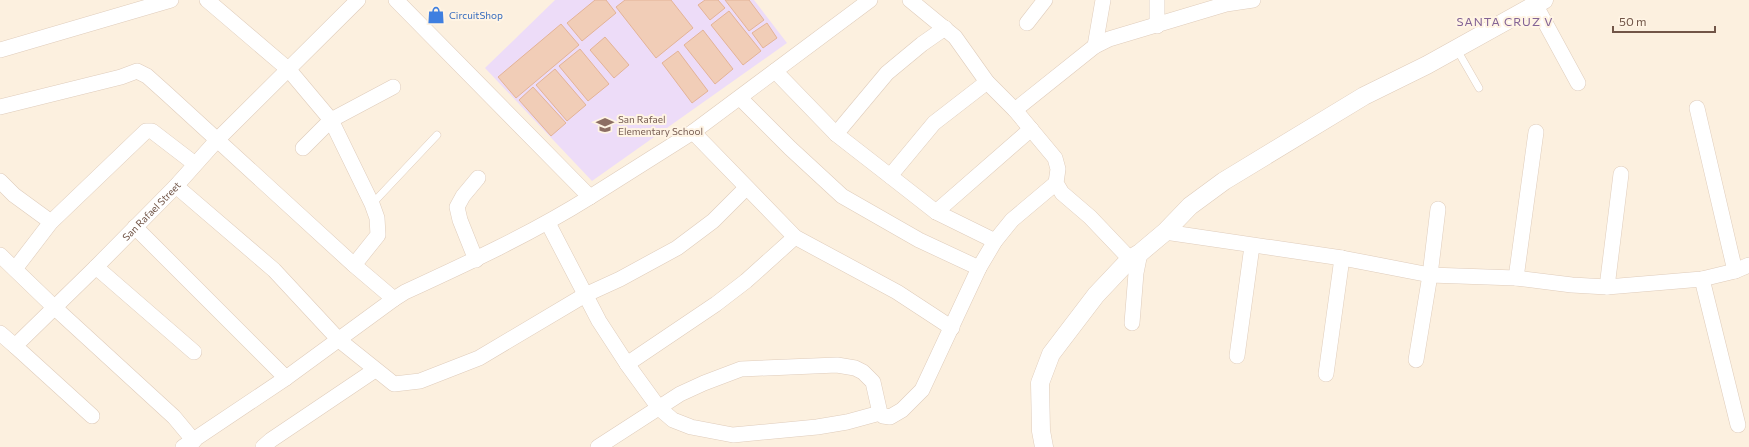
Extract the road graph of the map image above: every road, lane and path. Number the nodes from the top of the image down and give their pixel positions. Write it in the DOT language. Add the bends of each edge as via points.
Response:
graph roads {
  1 [pos="172,0"];
  2 [pos="207,0"];
  3 [pos="358,0"];
  4 [pos="396,0"];
  5 [pos="870,0"];
  6 [pos="910,0"];
  7 [pos="1045,0"];
  8 [pos="1103,0"];
  9 [pos="1157,0"];
  10 [pos="1253,0"];
  11 [pos="1226,2"];
  12 [pos="1539,2"];
  13 [pos="1027,23"];
  14 [pos="1157,26"];
  15 [pos="945,28"];
  16 [pos="1096,46"];
  17 [pos="1456,48"];
  18 [pos="0,50"];
  19 [pos="290,70"];
  20 [pos="775,71"];
  21 [pos="987,82"];
  22 [pos="1578,83"];
  23 [pos="393,87"];
  24 [pos="1480,88"];
  25 [pos="740,98"];
  26 [pos="0,107"];
  27 [pos="1697,108"];
  28 [pos="1015,110"];
  29 [pos="331,120"];
  30 [pos="1031,129"];
  31 [pos="692,132"];
  32 [pos="1536,132"];
  33 [pos="836,134"];
  34 [pos="437,135"];
  35 [pos="218,139"];
  36 [pos="304,148"];
  37 [pos="195,164"];
  38 [pos="1621,174"];
  39 [pos="890,176"];
  40 [pos="478,178"];
  41 [pos="0,181"];
  42 [pos="1056,183"];
  43 [pos="176,186"];
  44 [pos="746,188"];
  45 [pos="590,197"];
  46 [pos="372,204"];
  47 [pos="1438,209"];
  48 [pos="936,212"];
  49 [pos="51,222"];
  50 [pos="548,223"];
  51 [pos="135,227"];
  52 [pos="1165,232"];
  53 [pos="795,238"];
  54 [pos="995,242"];
  55 [pos="1252,246"];
  56 [pos="0,255"];
  57 [pos="1135,256"];
  58 [pos="1342,258"];
  59 [pos="476,260"];
  60 [pos="354,265"];
  61 [pos="96,267"];
  62 [pos="979,268"];
  63 [pos="1742,268"];
  64 [pos="15,269"];
  65 [pos="1430,275"];
  66 [pos="1516,278"];
  67 [pos="1702,279"];
  68 [pos="1607,287"];
  69 [pos="585,295"];
  70 [pos="394,299"];
  71 [pos="54,307"];
  72 [pos="1132,323"];
  73 [pos="952,328"];
  74 [pos="0,334"];
  75 [pos="339,340"];
  76 [pos="15,346"];
  77 [pos="194,352"];
  78 [pos="1237,356"];
  79 [pos="1416,360"];
  80 [pos="626,364"];
  81 [pos="375,370"];
  82 [pos="1326,374"];
  83 [pos="286,378"];
  84 [pos="659,408"];
  85 [pos="880,413"];
  86 [pos="92,416"];
  87 [pos="1738,425"];
  88 [pos="189,444"];
  89 [pos="263,447"];
  90 [pos="598,447"];
  91 [pos="1044,447"];
  1 -- 18 [label="street"];
  2 -- 19 [label="street"];
  3 -- 19 [label="street, San Rafael Street"];
  4 -- 45 [label="street"];
  5 -- 20 [label="street"];
  6 -- 15 [label="street"];
  7 -- 13 [label="street"];
  8 -- 16 [label="street"];
  9 -- 14 [label="street"];
  10 -- 11 [label="street"];
  11 -- 14 [label="street"];
  12 -- 17 [label="street"];
  12 -- 22 [label="street"];
  14 -- 16 [label="street" via="1109,39"];
  15 -- 21 [label="street" via="955,37"];
  15 -- 33 [label="street" via="888,73"];
  16 -- 28 [label="street"];
  17 -- 24 [label="lane"];
  17 -- 52 [label="street" via="1364,96 1224,181 1190,206"];
  19 -- 29 [label="street"];
  19 -- 35 [label="street, San Rafael Street"];
  20 -- 25 [label="street"];
  20 -- 33 [label="street"];
  21 -- 28 [label="street"];
  21 -- 39 [label="street" via="934,123"];
  23 -- 29 [label="street"];
  25 -- 31 [label="street"];
  25 -- 62 [label="street" via="842,196 919,240"];
  26 -- 35 [label="street" via="137,71 147,76"];
  27 -- 63 [label="street"];
  28 -- 30 [label="street"];
  29 -- 36 [label="street"];
  29 -- 46 [label="street"];
  30 -- 42 [label="street" via="1055,158 1058,170"];
  30 -- 48 [label="street"];
  31 -- 44 [label="street"];
  31 -- 45 [label="street"];
  32 -- 66 [label="street"];
  33 -- 39 [label="street"];
  34 -- 46 [label="lane"];
  35 -- 37 [label="street, San Rafael Street"];
  35 -- 60 [label="street"];
  37 -- 43 [label="street, San Rafael Street"];
  37 -- 49 [label="street" via="152,131 146,131"];
  38 -- 68 [label="street"];
  39 -- 48 [label="street"];
  40 -- 59 [label="street" via="457,207"];
  41 -- 49 [label="street" via="14,195"];
  42 -- 54 [label="street" via="1012,220"];
  42 -- 57 [label="street" via="1062,193"];
  43 -- 51 [label="street, San Rafael Street"];
  43 -- 75 [label="street" via="274,270"];
  44 -- 53 [label="street"];
  44 -- 69 [label="street" via="713,221 677,248"];
  45 -- 50 [label="street"];
  46 -- 60 [label="street" via="377,218 378,235"];
  47 -- 65 [label="street"];
  48 -- 54 [label="street"];
  49 -- 64 [label="street"];
  50 -- 59 [label="street"];
  50 -- 69 [label="street"];
  51 -- 61 [label="street, San Rafael Street"];
  51 -- 83 [label="street"];
  52 -- 55 [label="street"];
  52 -- 57 [label="street"];
  53 -- 73 [label="street" via="897,292"];
  53 -- 80 [label="street" via="716,304"];
  54 -- 62 [label="street"];
  55 -- 58 [label="street"];
  55 -- 78 [label="street"];
  56 -- 64 [label="street"];
  57 -- 72 [label="street"];
  57 -- 91 [label="street" via="1096,295 1051,354 1040,383"];
  58 -- 65 [label="street"];
  58 -- 82 [label="street"];
  59 -- 70 [label="street"];
  60 -- 70 [label="street"];
  61 -- 71 [label="street, San Rafael Street"];
  61 -- 77 [label="street"];
  62 -- 73 [label="street"];
  63 -- 67 [label="street"];
  64 -- 71 [label="street"];
  65 -- 66 [label="street"];
  65 -- 79 [label="street"];
  66 -- 68 [label="street"];
  67 -- 68 [label="street"];
  67 -- 87 [label="street"];
  69 -- 80 [label="street"];
  69 -- 81 [label="street" via="479,358 420,381 394,384"];
  70 -- 75 [label="street"];
  71 -- 76 [label="street, San Rafael Street"];
  71 -- 88 [label="street" via="174,417"];
  73 -- 85 [label="street" via="922,390 902,410 890,417"];
  74 -- 76 [label="street"];
  75 -- 81 [label="street"];
  75 -- 83 [label="street"];
  76 -- 86 [label="street"];
  80 -- 84 [label="street"];
  81 -- 89 [label="street"];
  83 -- 88 [label="street"];
  84 -- 85 [label="street" via="674,420 691,427 733,435 817,427"];
  84 -- 85 [label="street" via="680,394 741,370 837,365 855,368 873,382"];
  84 -- 90 [label="street"];
}
